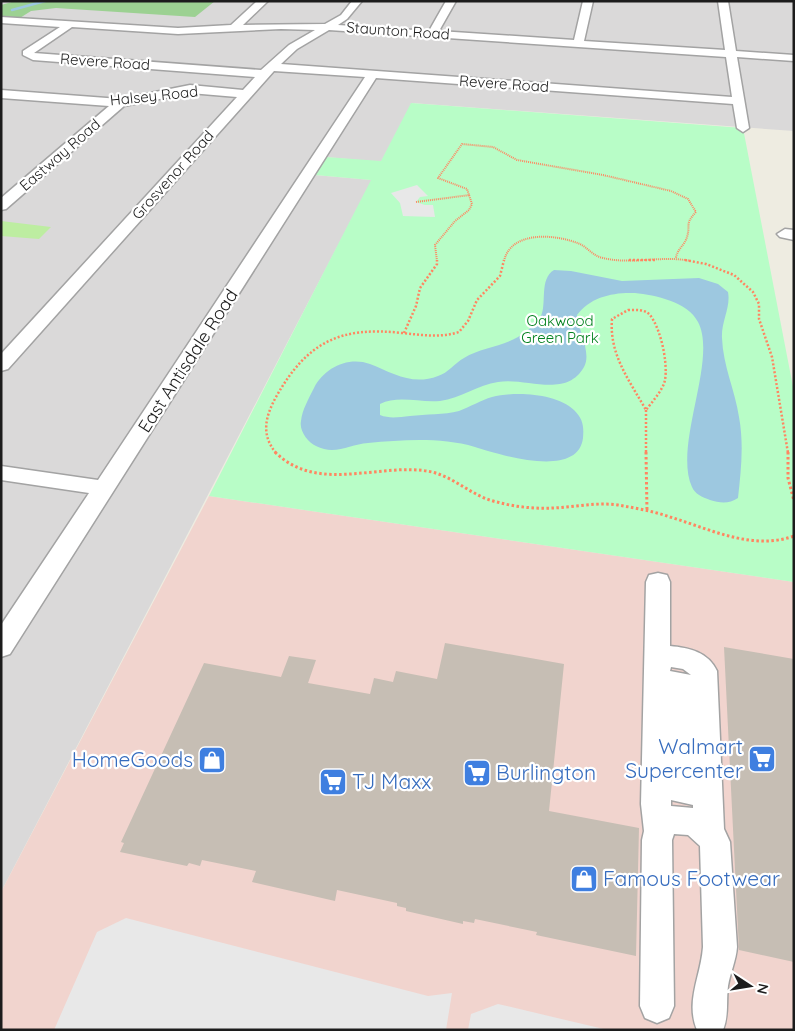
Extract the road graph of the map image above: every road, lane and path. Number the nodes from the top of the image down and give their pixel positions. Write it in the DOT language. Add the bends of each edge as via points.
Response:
graph roads {
  1 [pos="264,1"];
  2 [pos="357,1"];
  3 [pos="451,1"];
  4 [pos="588,1"];
  5 [pos="723,1"];
  6 [pos="1,20"];
  7 [pos="70,25"];
  8 [pos="328,27"];
  9 [pos="234,28"];
  10 [pos="432,34"];
  11 [pos="578,44"];
  12 [pos="730,54"];
  13 [pos="794,58"];
  14 [pos="267,71"];
  15 [pos="373,74"];
  16 [pos="7,94"];
  17 [pos="246,94"];
  18 [pos="738,101"];
  19 [pos="1,103"];
  20 [pos="120,103"];
  21 [pos="743,128"];
  22 [pos="470,195"];
  23 [pos="416,202"];
  24 [pos="1,206"];
  25 [pos="676,258"];
  26 [pos="404,333"];
  27 [pos="1,365"];
  28 [pos="646,410"];
  29 [pos="1,473"];
  30 [pos="105,488"];
  31 [pos="794,502"];
  32 [pos="647,511"];
  33 [pos="794,536"];
  34 [pos="658,582"];
  35 [pos="1,647"];
  36 [pos="657,725"];
  37 [pos="707,740"];
  38 [pos="659,830"];
  39 [pos="709,832"];
  40 [pos="657,1006"];
  41 [pos="710,1018"];
  1 -- 9 [label="street"];
  2 -- 8 [label="street, Grosvenor Road" via="344,17"];
  3 -- 10 [label="street"];
  4 -- 11 [label="street"];
  5 -- 12 [label="street"];
  6 -- 7 [label="street, Staunton Road"];
  7 -- 9 [label="street, Staunton Road" via="178,31"];
  7 -- 14 [label="street, Revere Road" via="27,53 33,56"];
  8 -- 9 [label="street, Staunton Road"];
  8 -- 10 [label="street, Staunton Road"];
  8 -- 14 [label="street, Grosvenor Road" via="293,47"];
  10 -- 11 [label="street, Staunton Road"];
  11 -- 12 [label="street, Staunton Road"];
  12 -- 13 [label="street, Staunton Road"];
  12 -- 18 [label="street"];
  14 -- 15 [label="street, Revere Road"];
  14 -- 17 [label="street, Grosvenor Road"];
  15 -- 18 [label="street, Revere Road"];
  15 -- 30 [label="street, East Antisdale Road"];
  16 -- 19 [label="street"];
  16 -- 20 [label="street, Halsey Road"];
  17 -- 20 [label="street, Halsey Road" via="190,90"];
  17 -- 27 [label="street, Grosvenor Road"];
  18 -- 21 [label="street"];
  20 -- 24 [label="street, Eastway Road"];
  22 -- 23 [label="path"];
  22 -- 25 [label="path" via="463,187 438,177 460,145 464,144 493,147 525,162 671,191 685,196 696,212 688,221 688,238 677,251"];
  22 -- 26 [label="path" via="472,204 469,210 435,245 437,264 420,288"];
  25 -- 26 [label="path" via="614,260 598,257 571,239 527,238 506,251 500,276 477,300 462,329 440,336"];
  25 -- 31 [label="path" via="734,274 746,284 760,304 758,319 772,357"];
  26 -- 32 [label="path" via="370,331 345,334 307,352 282,388 268,416 265,437 273,449 292,463 315,473 355,475 395,470 425,471 443,475 498,503 552,508 608,504"];
  28 -- 28 [label="path" via="665,382 666,362 654,319 642,310 628,310 612,320 615,351"];
  28 -- 32 [label="path"];
  29 -- 30 [label="street"];
  30 -- 35 [label="street, East Antisdale Road"];
  32 -- 33 [label="path" via="760,542"];
  34 -- 36 [label="street"];
  36 -- 37 [label="street"];
  36 -- 37 [label="street"];
  36 -- 37 [label="street"];
  36 -- 37 [label="street" via="691,660 704,671"];
  36 -- 38 [label="street"];
  37 -- 39 [label="street"];
  38 -- 39 [label="street" via="662,823 678,819 698,824"];
  38 -- 40 [label="street"];
  39 -- 41 [label="street" via="717,860 720,947 711,986"];
}
